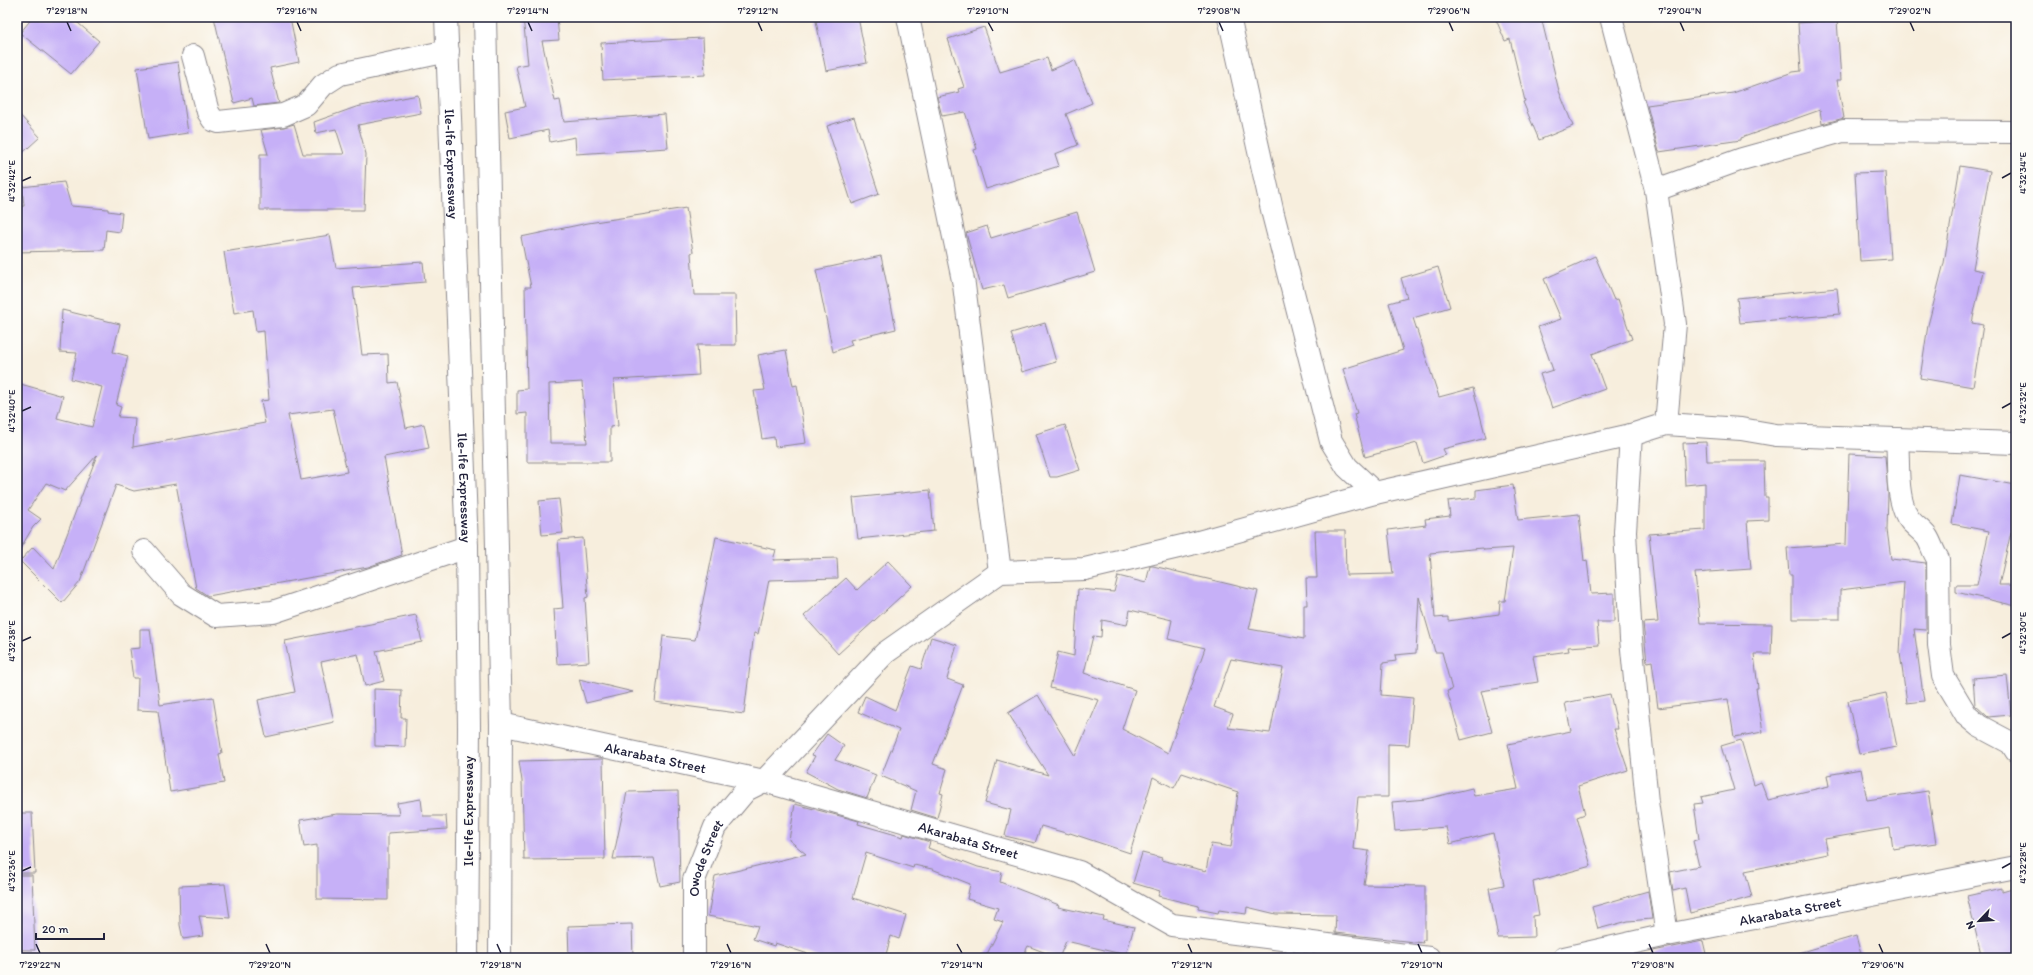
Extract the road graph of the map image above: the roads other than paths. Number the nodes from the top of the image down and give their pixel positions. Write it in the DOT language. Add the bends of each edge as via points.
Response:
graph roads {
  1 [pos="446,17"];
  2 [pos="485,17"];
  3 [pos="908,17"];
  4 [pos="1229,17"];
  5 [pos="1611,17"];
  6 [pos="448,51"];
  7 [pos="194,56"];
  8 [pos="2016,132"];
  9 [pos="1656,190"];
  10 [pos="1666,424"];
  11 [pos="1631,435"];
  12 [pos="1897,439"];
  13 [pos="2016,442"];
  14 [pos="1375,493"];
  15 [pos="467,547"];
  16 [pos="144,551"];
  17 [pos="1000,572"];
  18 [pos="502,724"];
  19 [pos="2016,751"];
  20 [pos="764,781"];
  21 [pos="2016,867"];
  22 [pos="1667,935"];
  23 [pos="467,958"];
  24 [pos="500,958"];
  25 [pos="694,958"];
  26 [pos="1429,958"];
  27 [pos="1564,958"];
  1 -- 6 [label="street, Ile-Ife Expressway"];
  2 -- 18 [label="street"];
  3 -- 17 [label="street" via="964,285"];
  4 -- 14 [label="street" via="1273,214 1331,441 1347,468"];
  5 -- 9 [label="street"];
  6 -- 7 [label="street" via="340,74 323,85 306,105 283,115 219,122 213,120 208,112"];
  6 -- 15 [label="street, Ile-Ife Expressway"];
  8 -- 9 [label="street" via="1843,131 1742,159"];
  9 -- 10 [label="street" via="1675,324"];
  10 -- 11 [label="street"];
  10 -- 12 [label="street" via="1741,429 1776,435"];
  11 -- 14 [label="street"];
  11 -- 22 [label="street" via="1625,532 1631,638 1646,802"];
  12 -- 13 [label="street"];
  12 -- 19 [label="street" via="1905,513 1927,538 1938,559 1939,645 1943,676 1967,716 1979,726 2011,743"];
  14 -- 17 [label="street" via="1191,544 1085,570"];
  15 -- 16 [label="street" via="272,612 216,616 181,594"];
  15 -- 23 [label="street, Ile-Ife Expressway"];
  17 -- 20 [label="street, Owode Street" via="885,654"];
  18 -- 20 [label="street, Akarabata Street"];
  18 -- 24 [label="street"];
  20 -- 25 [label="street, Owode Street" via="746,790 715,827 694,880"];
  20 -- 26 [label="street, Akarabata Street" via="1079,872 1172,924"];
  21 -- 22 [label="street, Akarabata Street"];
  22 -- 27 [label="street, Akarabata Street"];
}
